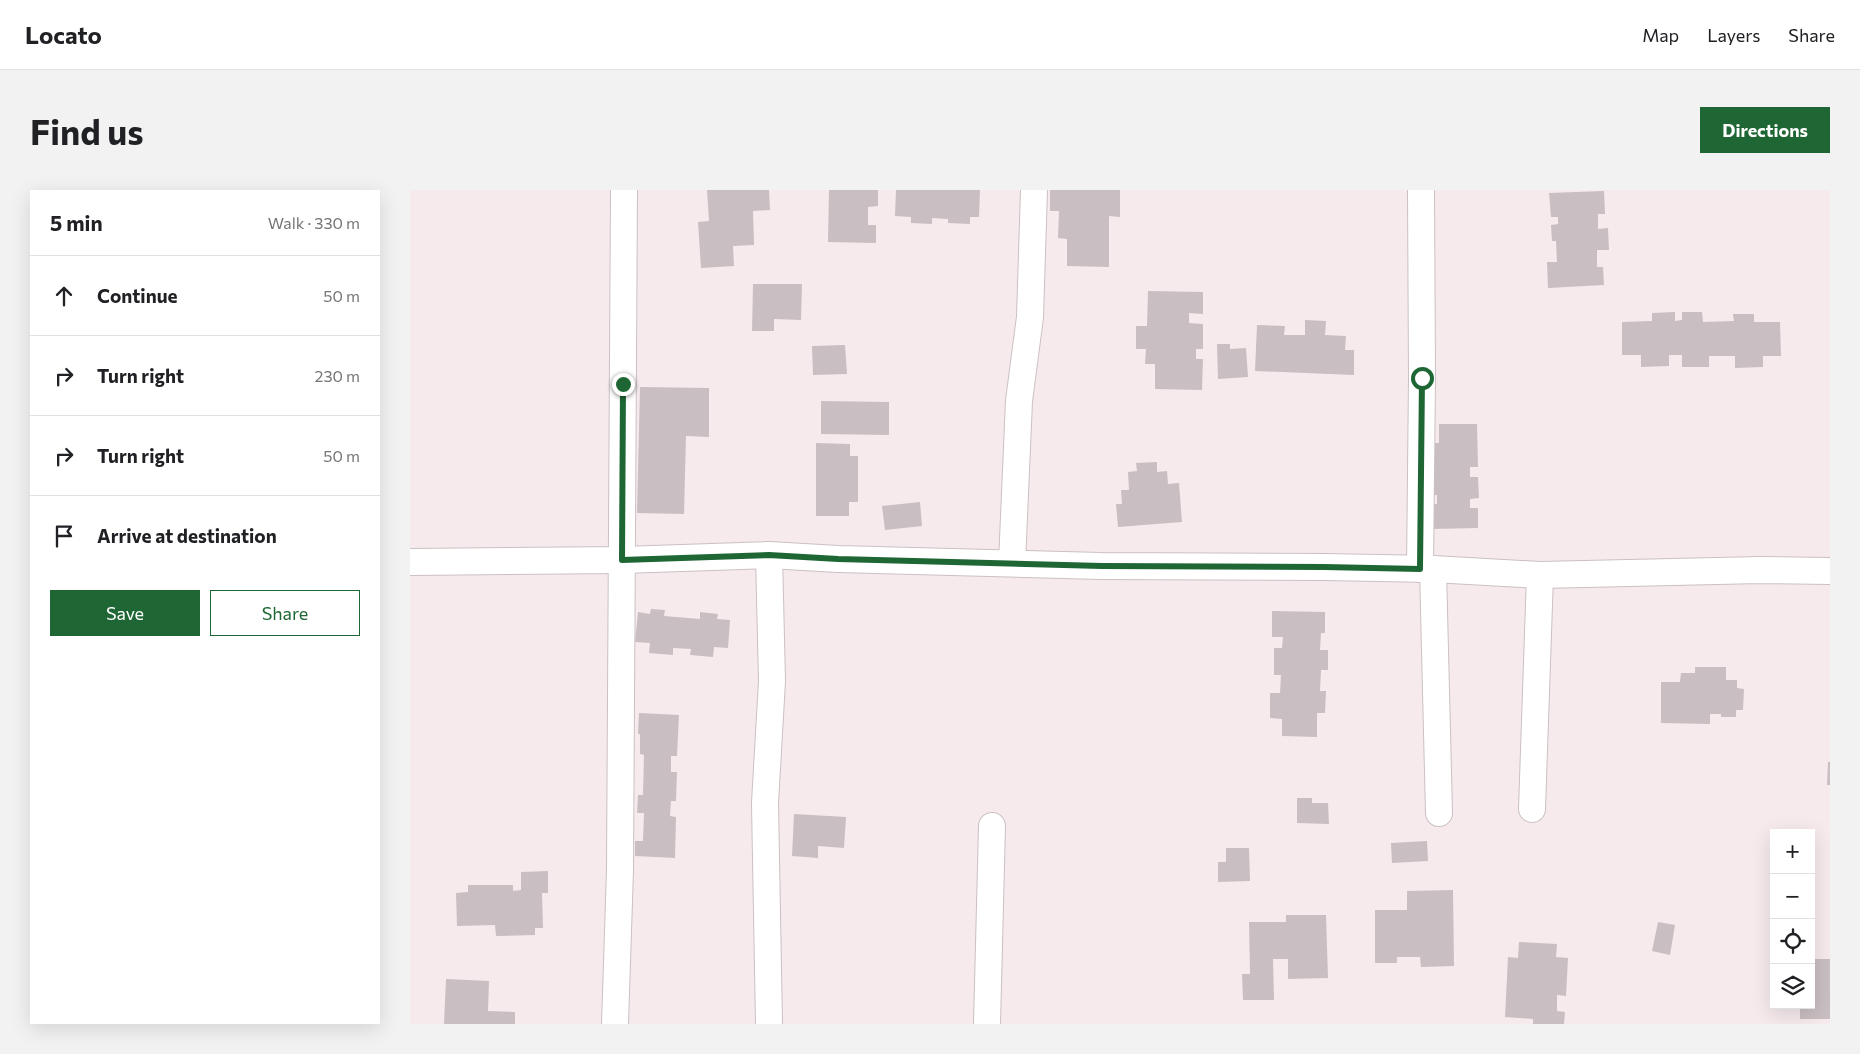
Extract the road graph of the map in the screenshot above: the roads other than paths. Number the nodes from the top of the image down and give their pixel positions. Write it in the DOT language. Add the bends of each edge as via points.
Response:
graph roads {
  1 [pos="624,190"];
  2 [pos="1034,190"];
  3 [pos="1420,190"];
  4 [pos="769,555"];
  5 [pos="622,560"];
  6 [pos="410,562"];
  7 [pos="1012,563"];
  8 [pos="1426,569"];
  9 [pos="1830,571"];
  10 [pos="1540,575"];
  11 [pos="1532,809"];
  12 [pos="1439,813"];
  13 [pos="992,826"];
  14 [pos="615,1024"];
  15 [pos="769,1024"];
  16 [pos="987,1024"];
  1 -- 5 [label="street"];
  2 -- 7 [label="street" via="1030,317 1019,401"];
  3 -- 8 [label="street"];
  4 -- 5 [label="street"];
  4 -- 7 [label="street"];
  4 -- 15 [label="street" via="772,681 765,803"];
  5 -- 6 [label="street"];
  5 -- 14 [label="street" via="620,870"];
  7 -- 8 [label="street"];
  8 -- 10 [label="street"];
  8 -- 12 [label="street"];
  9 -- 10 [label="street"];
  10 -- 11 [label="street"];
  13 -- 16 [label="street"];
}
